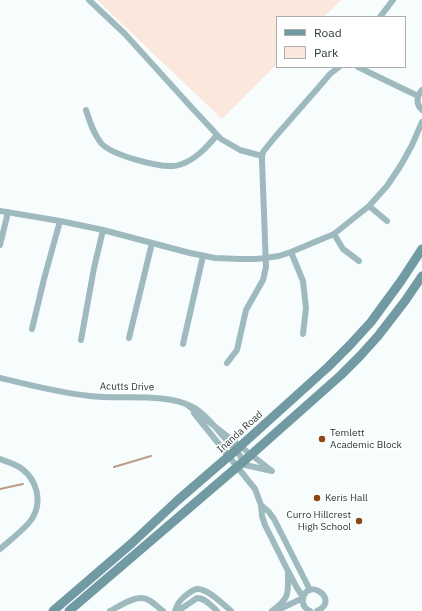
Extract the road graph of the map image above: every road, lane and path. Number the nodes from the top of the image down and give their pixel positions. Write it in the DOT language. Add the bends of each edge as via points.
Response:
graph roads {
  1 [pos="89,0"];
  2 [pos="394,0"];
  3 [pos="381,16"];
  4 [pos="338,68"];
  5 [pos="360,68"];
  6 [pos="422,90"];
  7 [pos="418,96"];
  8 [pos="86,110"];
  9 [pos="422,110"];
  10 [pos="422,122"];
  11 [pos="217,135"];
  12 [pos="262,156"];
  13 [pos="369,206"];
  14 [pos="0,211"];
  15 [pos="8,212"];
  16 [pos="60,221"];
  17 [pos="387,221"];
  18 [pos="104,230"];
  19 [pos="334,234"];
  20 [pos="152,243"];
  21 [pos="0,245"];
  22 [pos="422,250"];
  23 [pos="292,252"];
  24 [pos="203,256"];
  25 [pos="265,258"];
  26 [pos="359,260"];
  27 [pos="422,276"];
  28 [pos="32,329"];
  29 [pos="303,334"];
  30 [pos="129,338"];
  31 [pos="81,340"];
  32 [pos="182,344"];
  33 [pos="227,363"];
  34 [pos="0,378"];
  35 [pos="186,404"];
  36 [pos="236,450"];
  37 [pos="0,459"];
  38 [pos="244,461"];
  39 [pos="261,505"];
  40 [pos="0,549"];
  41 [pos="288,571"];
  42 [pos="310,590"];
  43 [pos="303,598"];
  44 [pos="53,611"];
  45 [pos="69,611"];
  46 [pos="110,611"];
  47 [pos="164,611"];
  48 [pos="175,611"];
  49 [pos="178,611"];
  50 [pos="217,611"];
  51 [pos="231,611"];
  52 [pos="272,611"];
  53 [pos="277,611"];
  54 [pos="309,611"];
  55 [pos="317,611"];
  1 -- 11 [label="street" via="125,34"];
  2 -- 3 [label="street"];
  4 -- 12 [label="street" via="271,142"];
  5 -- 7 [label="street"];
  6 -- 7 [label="street"];
  7 -- 9 [label="street" via="417,103"];
  8 -- 11 [label="street" via="93,131 105,147 114,153 155,164 172,166 184,163 204,150"];
  10 -- 13 [label="street" via="400,165"];
  11 -- 12 [label="street" via="240,150"];
  12 -- 25 [label="street"];
  13 -- 17 [label="street"];
  13 -- 19 [label="street"];
  14 -- 15 [label="street"];
  15 -- 16 [label="street"];
  15 -- 21 [label="street"];
  16 -- 18 [label="street"];
  16 -- 28 [label="street"];
  18 -- 20 [label="street"];
  18 -- 31 [label="street" via="94,268"];
  19 -- 23 [label="street"];
  19 -- 26 [label="street" via="343,249"];
  20 -- 24 [label="street"];
  20 -- 30 [label="street"];
  22 -- 36 [label="main road, Inanda Road" via="392,295 350,345"];
  23 -- 25 [label="street"];
  23 -- 29 [label="street" via="304,288 306,308"];
  24 -- 25 [label="street"];
  24 -- 32 [label="street"];
  25 -- 33 [label="street" via="263,278 246,310 237,350"];
  27 -- 38 [label="main road" via="378,336 342,375"];
  34 -- 35 [label="street, Acutts Drive" via="75,394 158,398"];
  35 -- 36 [label="street, Acutts Drive" via="193,406 205,416"];
  35 -- 38 [label="street" via="272,471 245,465"];
  35 -- 39 [label="street" via="255,489"];
  36 -- 38 [label="street, Acutts Drive"];
  36 -- 44 [label="main road, Inanda Road"];
  37 -- 40 [label="street" via="12,463 30,476 38,501 34,517 29,524"];
  38 -- 45 [label="main road"];
  39 -- 41 [label="street" via="265,525"];
  39 -- 42 [label="street" via="274,519"];
  41 -- 43 [label="street"];
  41 -- 52 [label="street" via="286,597 281,605"];
  42 -- 43 [label="street"];
  42 -- 55 [label="street" via="319,590 325,598 324,605"];
  43 -- 53 [label="street"];
  43 -- 54 [label="street" via="304,606"];
  46 -- 47 [label="street" via="133,599 142,598"];
  48 -- 51 [label="street" via="182,598 196,590 208,593"];
  49 -- 50 [label="street" via="201,598"];
}
